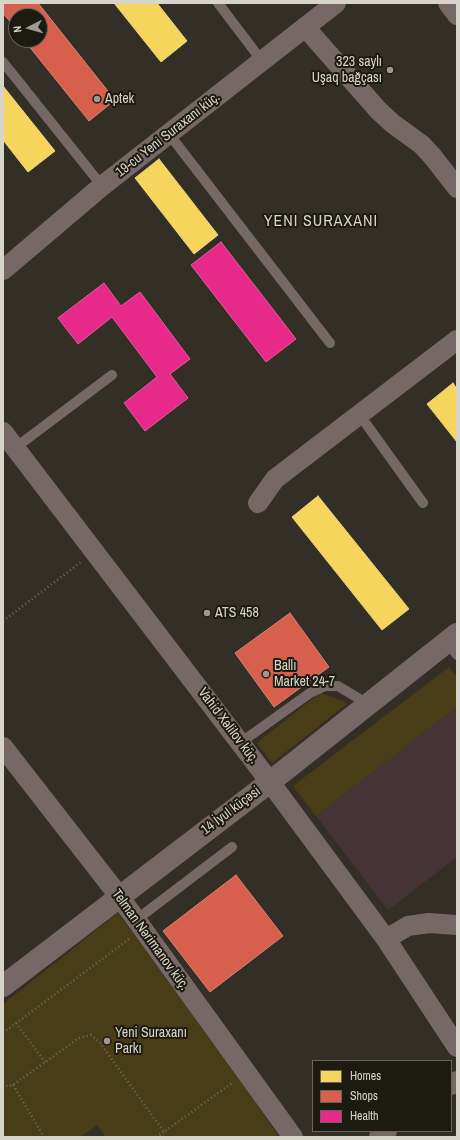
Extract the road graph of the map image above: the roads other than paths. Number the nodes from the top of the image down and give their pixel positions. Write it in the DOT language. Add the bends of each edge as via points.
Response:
graph roads {
  1 [pos="218,3"];
  2 [pos="336,3"];
  3 [pos="448,3"];
  4 [pos="457,15"];
  5 [pos="305,27"];
  6 [pos="262,61"];
  7 [pos="3,62"];
  8 [pos="169,134"];
  9 [pos="102,186"];
  10 [pos="457,188"];
  11 [pos="3,270"];
  12 [pos="457,340"];
  13 [pos="330,343"];
  14 [pos="112,375"];
  15 [pos="359,414"];
  16 [pos="3,432"];
  17 [pos="16,448"];
  18 [pos="258,503"];
  19 [pos="423,503"];
  20 [pos="454,644"];
  21 [pos="368,704"];
  22 [pos="240,743"];
  23 [pos="3,747"];
  24 [pos="270,782"];
  25 [pos="232,847"];
  26 [pos="119,896"];
  27 [pos="457,926"];
  28 [pos="135,927"];
  29 [pos="386,939"];
  30 [pos="3,986"];
  31 [pos="457,1047"];
  32 [pos="293,1137"];
  1 -- 6 [label="lane"];
  2 -- 5 [label="street, 19-cu Yeni Suraxanı küç."];
  3 -- 4 [label="street"];
  5 -- 6 [label="street, 19-cu Yeni Suraxanı küç."];
  5 -- 10 [label="street" via="378,110 422,145"];
  6 -- 8 [label="street, 19-cu Yeni Suraxanı küç."];
  7 -- 9 [label="lane"];
  8 -- 9 [label="street, 19-cu Yeni Suraxanı küç."];
  8 -- 13 [label="lane"];
  9 -- 11 [label="street, 19-cu Yeni Suraxanı küç."];
  12 -- 15 [label="street"];
  14 -- 17 [label="lane"];
  15 -- 18 [label="street" via="275,479"];
  15 -- 19 [label="lane"];
  16 -- 17 [label="street, Vahid Xəlilov küç."];
  17 -- 22 [label="street, Vahid Xəlilov küç."];
  20 -- 21 [label="street, 14 İyul küçəsi"];
  21 -- 22 [label="lane" via="338,686 325,686 310,693"];
  21 -- 24 [label="street, 14 İyul küçəsi"];
  22 -- 24 [label="street, Vahid Xəlilov küç."];
  23 -- 26 [label="street, Telman Nərimanov küç."];
  24 -- 26 [label="street, 14 İyul küçəsi"];
  24 -- 29 [label="street, Vahid Xəlilov küç."];
  25 -- 28 [label="lane"];
  26 -- 28 [label="street, Telman Nərimanov küç."];
  26 -- 30 [label="street, 14 İyul küçəsi"];
  27 -- 29 [label="street" via="429,923 408,926"];
  28 -- 32 [label="street, Telman Nərimanov küç."];
  29 -- 31 [label="street, Vahid Xəlilov küç."];
}
